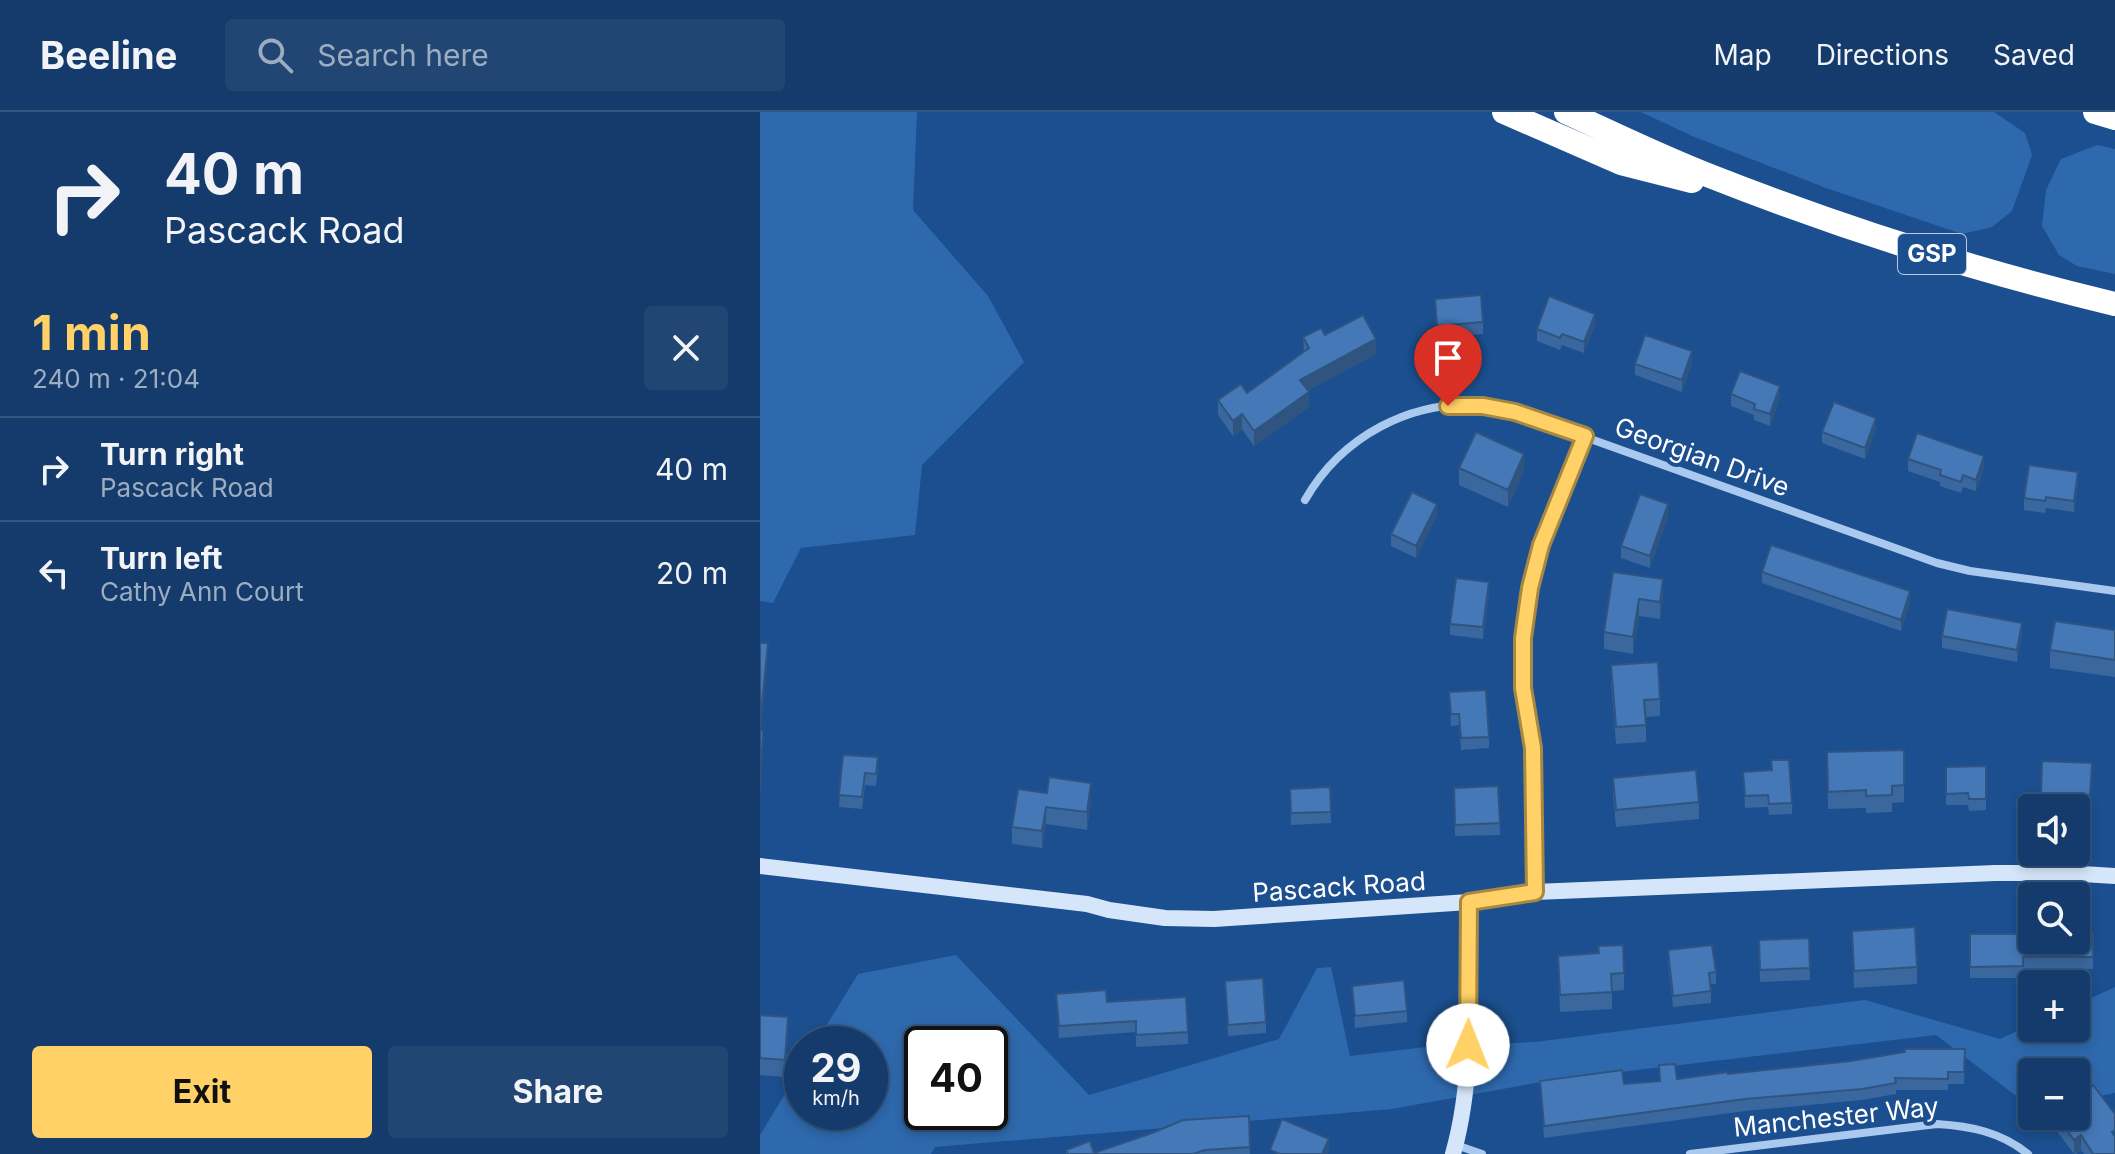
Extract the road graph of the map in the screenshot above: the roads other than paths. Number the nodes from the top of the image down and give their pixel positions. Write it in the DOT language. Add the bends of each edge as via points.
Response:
graph roads {
  1 [pos="1504,112"];
  2 [pos="1566,112"];
  3 [pos="2095,112"];
  4 [pos="2115,118"];
  5 [pos="1782,203"];
  6 [pos="2115,304"];
  7 [pos="1585,436"];
  8 [pos="1305,500"];
  9 [pos="2115,591"];
  10 [pos="760,866"];
  11 [pos="2115,876"];
  12 [pos="1535,892"];
  13 [pos="1469,902"];
  14 [pos="1454,1150"];
  15 [pos="1482,1154"];
  16 [pos="1690,1154"];
  17 [pos="2028,1154"];
  1 -- 5 [label="highway" via="1621,163"];
  2 -- 5 [label="highway, GSP"];
  3 -- 4 [label="highway"];
  5 -- 6 [label="highway, GSP" via="1932,254"];
  7 -- 8 [label="street, Georgian Drive" via="1483,406 1416,412 1356,441"];
  7 -- 9 [label="street, Georgian Drive" via="1937,563"];
  7 -- 12 [label="street" via="1541,545 1523,638 1523,688 1533,748"];
  10 -- 13 [label="street, Pascack Road" via="1165,918"];
  11 -- 12 [label="street, Pascack Road" via="1995,873"];
  12 -- 13 [label="street, Pascack Road"];
  13 -- 14 [label="street" via="1465,1090"];
  14 -- 15 [label="street"];
  16 -- 17 [label="street, Manchester Way" via="1937,1124 1994,1134"];
}
